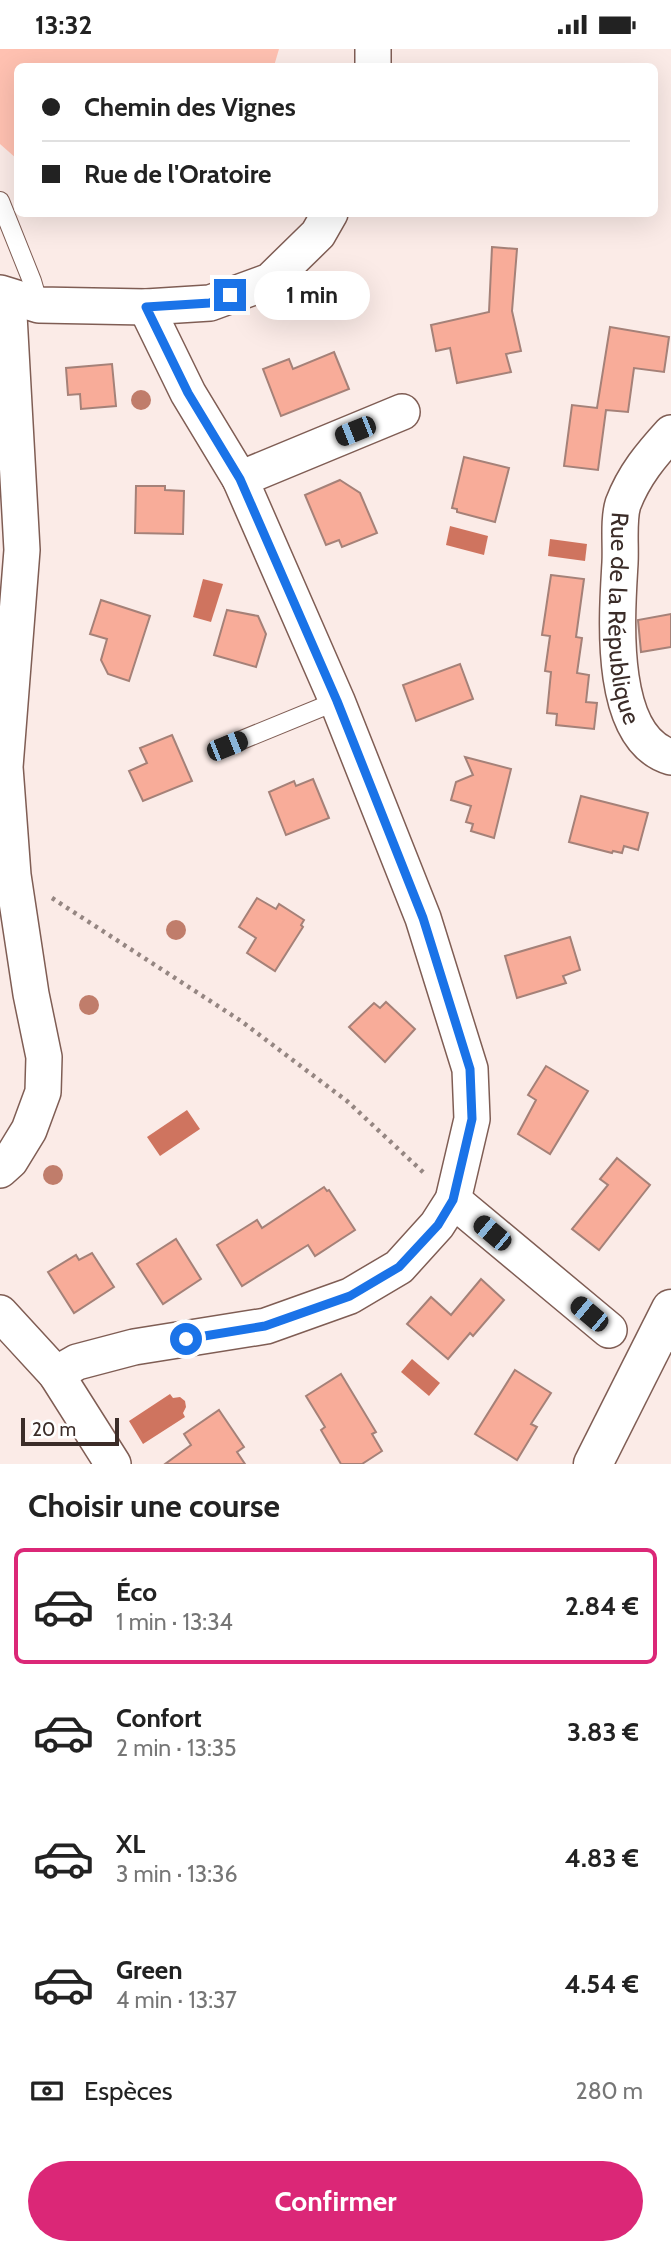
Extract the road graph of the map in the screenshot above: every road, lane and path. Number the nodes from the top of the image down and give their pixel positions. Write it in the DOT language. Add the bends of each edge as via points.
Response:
graph roads {
  1 [pos="0,201"];
  2 [pos="328,217"];
  3 [pos="17,298"];
  4 [pos="146,307"];
  5 [pos="402,412"];
  6 [pos="671,433"];
  7 [pos="240,479"];
  8 [pos="337,701"];
  9 [pos="227,746"];
  10 [pos="671,757"];
  11 [pos="13,875"];
  12 [pos="0,1170"];
  13 [pos="453,1200"];
  14 [pos="671,1309"];
  15 [pos="0,1313"];
  16 [pos="609,1330"];
  17 [pos="56,1374"];
  18 [pos="113,1464"];
  19 [pos="593,1464"];
  1 -- 3 [label="lane" via="33,281"];
  2 -- 4 [label="street" via="318,234 270,281 210,303"];
  3 -- 4 [label="street"];
  3 -- 11 [label="street" via="9,315 22,550 5,767"];
  4 -- 7 [label="street" via="188,393"];
  5 -- 7 [label="street"];
  6 -- 10 [label="street, Rue de la République" via="640,468 622,506 616,638 628,712 638,733 660,754"];
  7 -- 8 [label="street"];
  8 -- 9 [label="lane"];
  8 -- 13 [label="street" via="423,918 470,1069 472,1119"];
  11 -- 12 [label="street" via="44,1057 43,1092 29,1130"];
  11 -- 13 [label="path" via="251,1029 347,1101"];
  13 -- 16 [label="street"];
  13 -- 17 [label="street" via="438,1225 399,1267 350,1296 265,1326 134,1347 77,1362"];
  14 -- 19 [label="street"];
  15 -- 17 [label="street"];
  17 -- 18 [label="street"];
}
